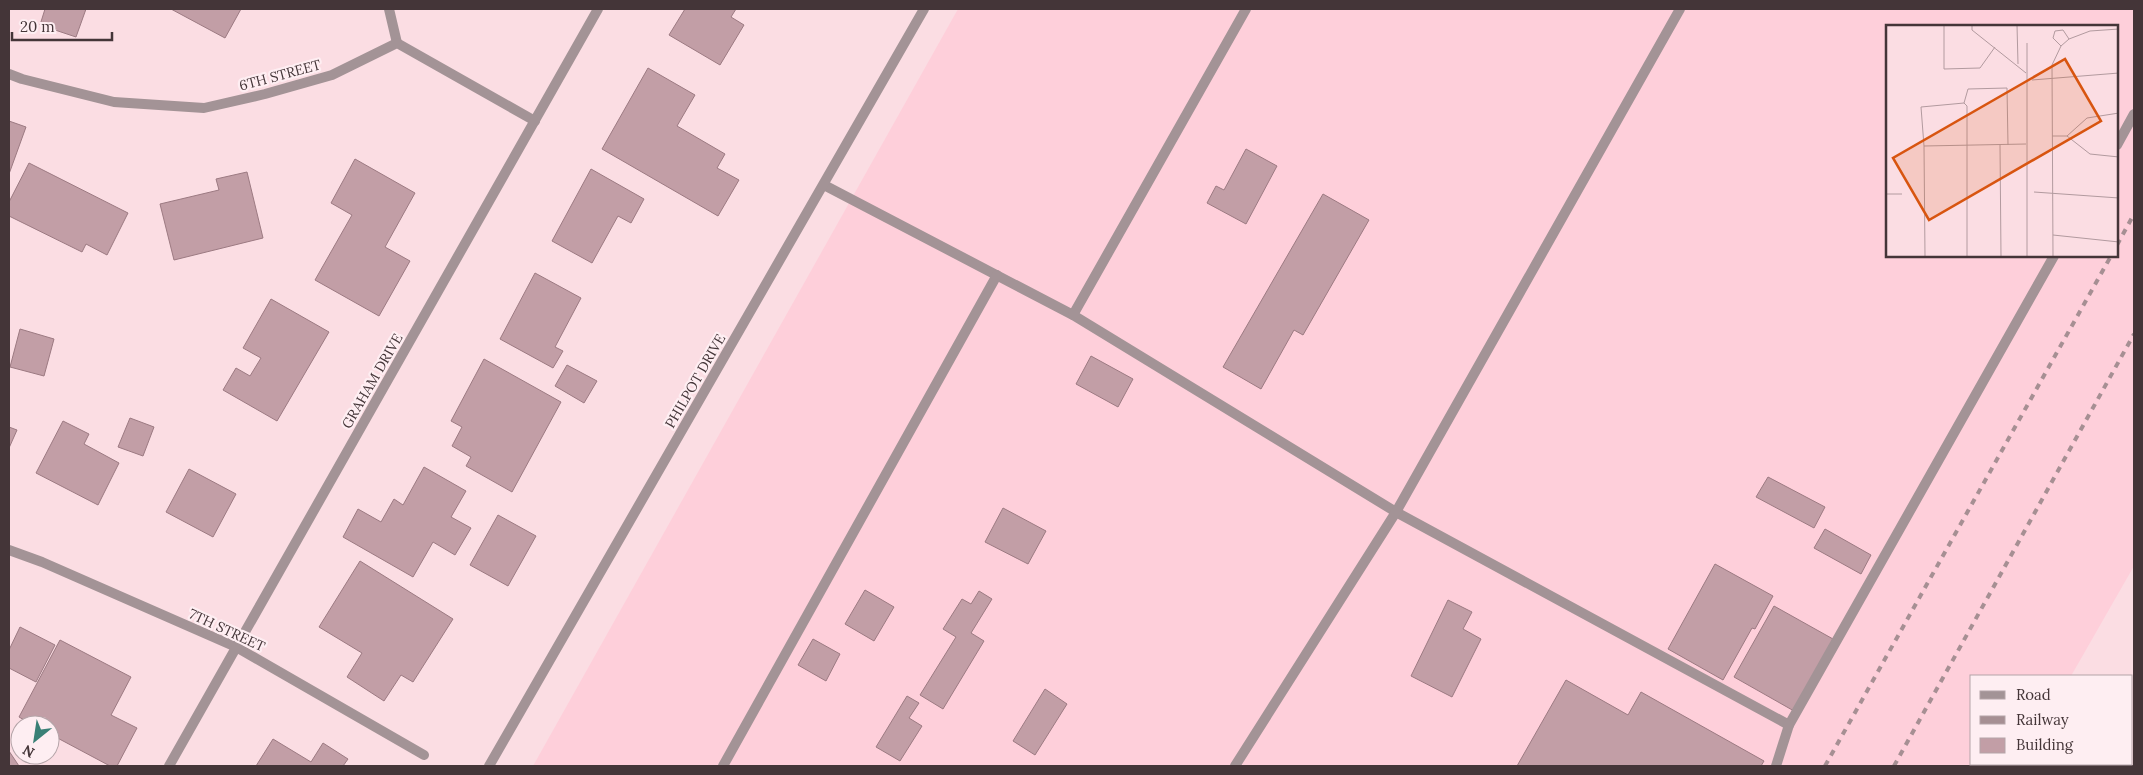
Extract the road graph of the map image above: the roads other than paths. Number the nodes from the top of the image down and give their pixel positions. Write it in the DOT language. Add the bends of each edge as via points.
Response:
graph roads {
  1 [pos="389,9"];
  2 [pos="598,9"];
  3 [pos="924,9"];
  4 [pos="1246,9"];
  5 [pos="1680,9"];
  6 [pos="396,43"];
  7 [pos="9,74"];
  8 [pos="2134,114"];
  9 [pos="535,121"];
  10 [pos="2118,143"];
  11 [pos="824,185"];
  12 [pos="2053,258"];
  13 [pos="997,275"];
  14 [pos="1073,315"];
  15 [pos="1396,512"];
  16 [pos="9,550"];
  17 [pos="236,647"];
  18 [pos="1789,725"];
  19 [pos="424,755"];
  20 [pos="169,766"];
  21 [pos="489,766"];
  22 [pos="722,766"];
  23 [pos="1235,766"];
  24 [pos="1776,766"];
  1 -- 6 [label="street"];
  2 -- 9 [label="street, GRAHAM DRIVE"];
  3 -- 11 [label="street, PHILPOT DRIVE"];
  4 -- 14 [label="street"];
  5 -- 15 [label="street"];
  6 -- 7 [label="street, 6TH STREET" via="332,75 204,108 114,102"];
  6 -- 9 [label="street"];
  8 -- 10 [label="street"];
  9 -- 17 [label="street, GRAHAM DRIVE"];
  11 -- 13 [label="street"];
  11 -- 21 [label="street, PHILPOT DRIVE"];
  12 -- 18 [label="street"];
  13 -- 14 [label="street"];
  13 -- 22 [label="street"];
  14 -- 15 [label="street"];
  15 -- 18 [label="street"];
  15 -- 23 [label="street"];
  16 -- 17 [label="street, 7TH STREET"];
  17 -- 19 [label="street, 7TH STREET"];
  17 -- 20 [label="street, GRAHAM DRIVE"];
  18 -- 24 [label="street"];
}
